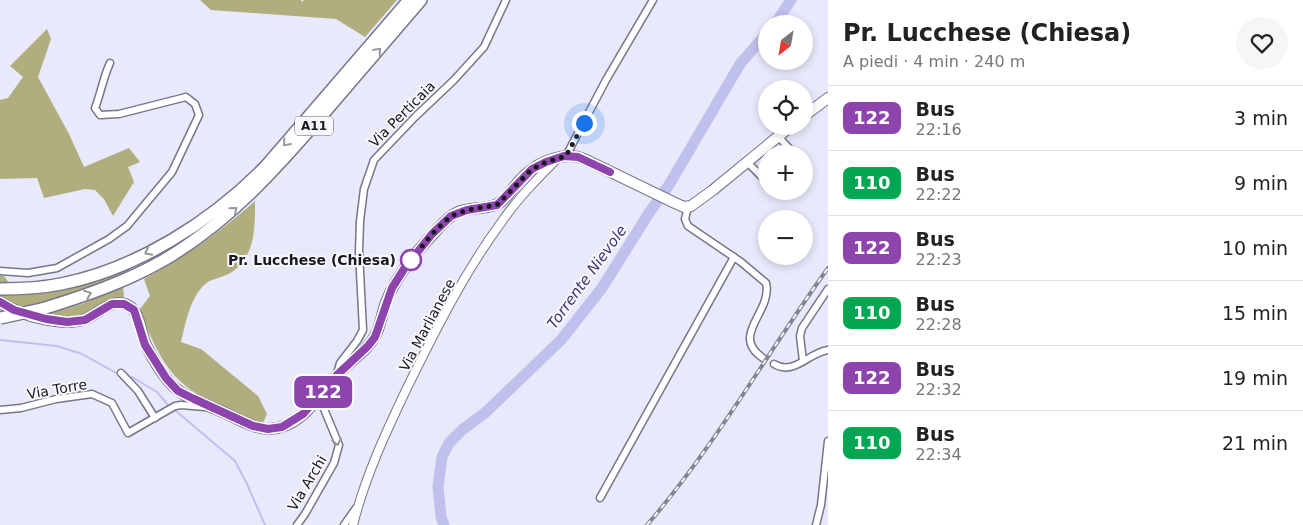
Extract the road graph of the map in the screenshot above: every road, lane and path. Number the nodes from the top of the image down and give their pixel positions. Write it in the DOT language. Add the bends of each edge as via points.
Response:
graph roads {
  1 [pos="409,0"];
  2 [pos="421,0"];
  3 [pos="506,0"];
  4 [pos="653,0"];
  5 [pos="110,63"];
  6 [pos="828,98"];
  7 [pos="813,109"];
  8 [pos="778,136"];
  9 [pos="786,145"];
  10 [pos="562,157"];
  11 [pos="747,162"];
  12 [pos="758,174"];
  13 [pos="688,207"];
  14 [pos="734,257"];
  15 [pos="0,272"];
  16 [pos="0,289"];
  17 [pos="828,289"];
  18 [pos="0,302"];
  19 [pos="0,318"];
  20 [pos="802,347"];
  21 [pos="828,350"];
  22 [pos="812,356"];
  23 [pos="763,358"];
  24 [pos="804,361"];
  25 [pos="774,364"];
  26 [pos="121,373"];
  27 [pos="337,375"];
  28 [pos="319,397"];
  29 [pos="214,408"];
  30 [pos="0,410"];
  31 [pos="155,418"];
  32 [pos="828,441"];
  33 [pos="600,498"];
  34 [pos="357,507"];
  35 [pos="297,525"];
  36 [pos="344,525"];
  37 [pos="353,525"];
  38 [pos="816,525"];
  1 -- 16 [label="highway, A11, one-way" via="265,167 242,191 211,214 118,266 71,282"];
  19 -- 2 [label="highway, A11, one-way, bridge" via="88,295 149,268 184,247 237,207 283,161"];
  3 -- 27 [label="street, Via Perticaia" via="484,48 378,154 372,166 364,189 359,252 363,330 340,363"];
  4 -- 10 [label="street"];
  5 -- 15 [label="street" via="95,108 100,115 119,114 186,97 195,104 200,115 172,172 127,226 109,240 57,268 28,273"];
  6 -- 7 [label="main road"];
  8 -- 9 [label="street"];
  8 -- 11 [label="main road"];
  10 -- 13 [label="main road" via="578,157"];
  10 -- 27 [label="main road" via="539,165 526,174 497,205 460,211 444,222 395,283 375,337"];
  10 -- 34 [label="street, Via Marlianese" via="515,204 477,258 427,347 373,464"];
  11 -- 12 [label="street"];
  11 -- 13 [label="main road"];
  13 -- 14 [label="street" via="685,219 688,226"];
  14 -- 23 [label="street" via="762,278 767,286 766,298 750,335 751,348"];
  14 -- 33 [label="street"];
  17 -- 20 [label="street" via="803,325"];
  18 -- 29 [label="main road" via="14,310 67,322 85,320 112,304 124,304 134,310 145,345 166,378 178,391"];
  20 -- 22 [label="street"];
  20 -- 24 [label="street"];
  21 -- 22 [label="street"];
  22 -- 24 [label="street"];
  24 -- 25 [label="street" via="787,369"];
  26 -- 31 [label="street"];
  27 -- 28 [label="main road"];
  28 -- 29 [label="main road" via="293,422 268,429 253,426"];
  28 -- 35 [label="street, Via Archi, one-way" via="340,445 334,463"];
  29 -- 31 [label="street" via="178,405"];
  30 -- 31 [label="street, Via Torre" via="92,394 112,403 128,433"];
  32 -- 38 [label="street"];
  34 -- 36 [label="street"];
  34 -- 37 [label="street, Via Marlianese"];
}
